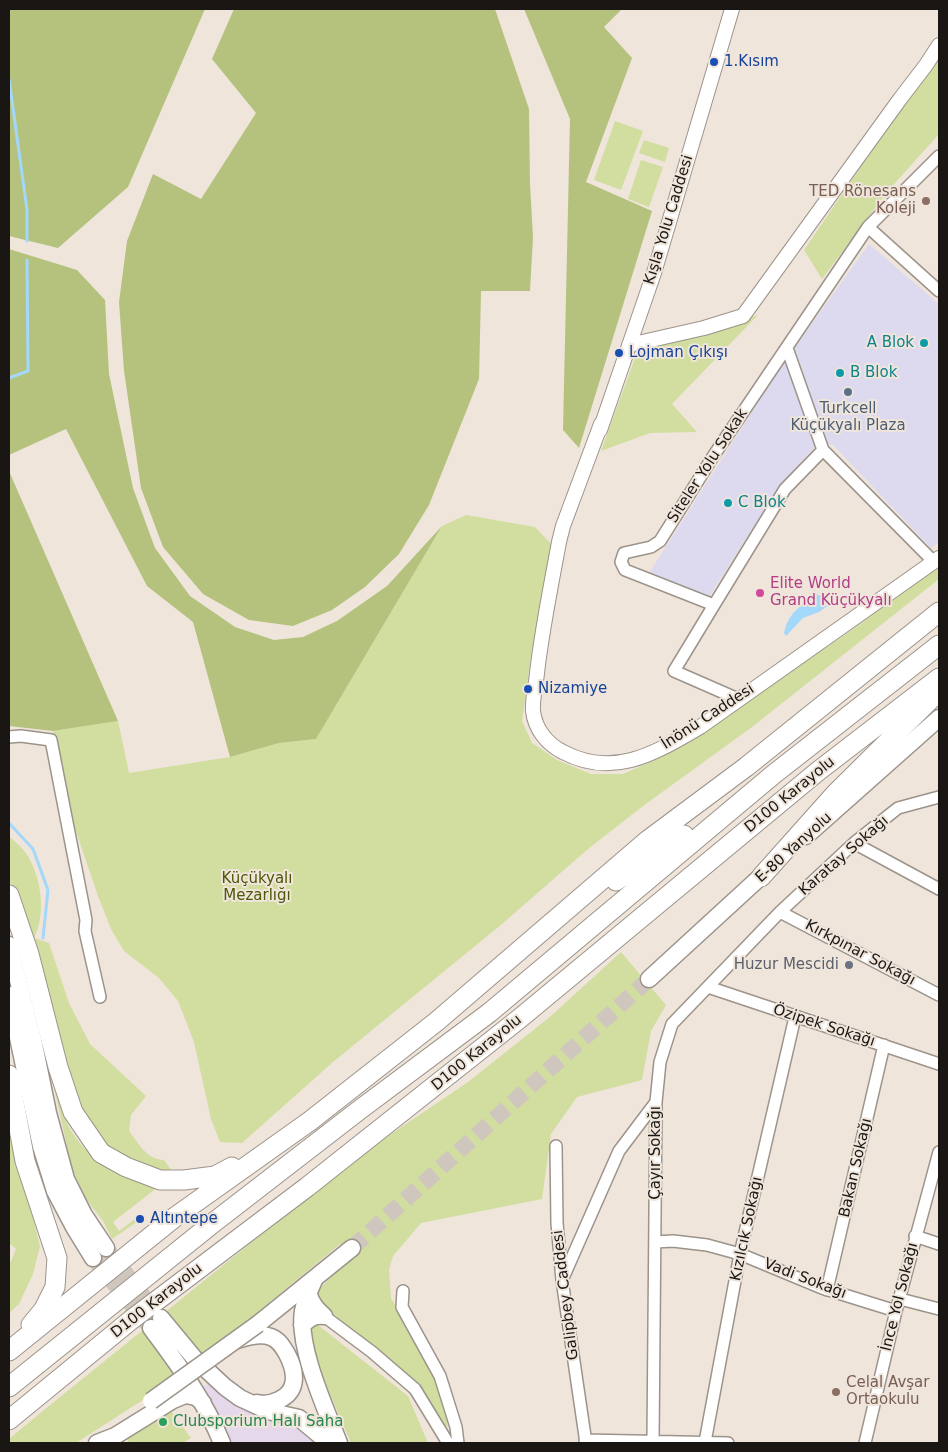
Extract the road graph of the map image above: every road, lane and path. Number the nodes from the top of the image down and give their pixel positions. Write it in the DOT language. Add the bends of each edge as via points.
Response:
graph roads {
  1 [pos="732,9"];
  2 [pos="939,45"];
  3 [pos="939,156"];
  4 [pos="868,227"];
  5 [pos="939,291"];
  6 [pos="629,345"];
  7 [pos="787,348"];
  8 [pos="823,450"];
  9 [pos="563,526"];
  10 [pos="936,560"];
  11 [pos="714,605"];
  12 [pos="939,612"];
  13 [pos="939,645"];
  14 [pos="939,678"];
  15 [pos="939,691"];
  16 [pos="738,699"];
  17 [pos="939,718"];
  18 [pos="9,737"];
  19 [pos="774,774"];
  20 [pos="939,798"];
  21 [pos="854,843"];
  22 [pos="761,877"];
  23 [pos="939,889"];
  24 [pos="9,895"];
  25 [pos="780,912"];
  26 [pos="9,945"];
  27 [pos="513,956"];
  28 [pos="649,979"];
  29 [pos="708,987"];
  30 [pos="9,995"];
  31 [pos="939,995"];
  32 [pos="100,997"];
  33 [pos="796,1017"];
  34 [pos="884,1045"];
  35 [pos="939,1064"];
  36 [pos="9,1075"];
  37 [pos="656,1102"];
  38 [pos="310,1121"];
  39 [pos="556,1146"];
  40 [pos="939,1152"];
  41 [pos="935,1187"];
  42 [pos="915,1236"];
  43 [pos="655,1242"];
  44 [pos="939,1244"];
  45 [pos="106,1248"];
  46 [pos="352,1248"];
  47 [pos="740,1254"];
  48 [pos="93,1258"];
  49 [pos="562,1280"];
  50 [pos="312,1285"];
  51 [pos="827,1290"];
  52 [pos="403,1291"];
  53 [pos="900,1298"];
  54 [pos="939,1309"];
  55 [pos="896,1311"];
  56 [pos="324,1316"];
  57 [pos="302,1326"];
  58 [pos="262,1330"];
  59 [pos="12,1349"];
  60 [pos="10,1385"];
  61 [pos="240,1398"];
  62 [pos="204,1405"];
  63 [pos="9,1420"];
  64 [pos="653,1440"];
  65 [pos="585,1442"];
  66 [pos="705,1442"];
  67 [pos="87,1443"];
  68 [pos="97,1443"];
  69 [pos="222,1443"];
  70 [pos="329,1443"];
  71 [pos="339,1443"];
  72 [pos="448,1443"];
  73 [pos="458,1443"];
  74 [pos="728,1443"];
  75 [pos="865,1443"];
  1 -- 6 [label="street, Kışla Yolu Caddesi" via="654,273"];
  2 -- 6 [label="street" via="743,316"];
  3 -- 4 [label="street, Siteler Yolu Sokak"];
  4 -- 5 [label="street"];
  4 -- 7 [label="street, Siteler Yolu Sokak"];
  6 -- 9 [label="street, Kışla Yolu Caddesi"];
  7 -- 8 [label="street"];
  7 -- 11 [label="street, Siteler Yolu Sokak" via="660,541 651,547 624,553 620,562 625,570"];
  8 -- 10 [label="street"];
  8 -- 11 [label="street" via="785,490"];
  9 -- 16 [label="street, İnönü Caddesi" via="539,656 533,710 542,735 554,748 579,759 616,765 663,749"];
  10 -- 16 [label="street, İnönü Caddesi"];
  11 -- 16 [label="street" via="674,671"];
  12 -- 27 [label="highway" via="746,767 648,840"];
  13 -- 19 [label="highway, D100 Karayolu"];
  14 -- 63 [label="highway, D100 Karayolu" via="817,772 423,1096 131,1320"];
  15 -- 22 [label="highway" via="835,794"];
  17 -- 22 [label="main road, E-80 Yanyolu"];
  18 -- 32 [label="street" via="51,740"];
  19 -- 27 [label="highway" via="616,881"];
  19 -- 60 [label="highway, D100 Karayolu" via="489,1013 213,1223"];
  20 -- 21 [label="street, Karatay Sokağı" via="898,808"];
  21 -- 23 [label="street"];
  21 -- 25 [label="street, Karatay Sokağı"];
  22 -- 28 [label="main road, E-80 Yanyolu"];
  24 -- 38 [label="highway" via="73,1112 101,1153 160,1180 215,1176"];
  25 -- 29 [label="street, Çayır Sokağı"];
  25 -- 31 [label="street, Kırkpınar Sokağı"];
  26 -- 45 [label="main road" via="66,1179"];
  27 -- 38 [label="highway" via="436,1022"];
  29 -- 33 [label="street, Özipek Sokağı"];
  29 -- 37 [label="street, Çayır Sokağı" via="672,1024 660,1062"];
  30 -- 48 [label="main road" via="41,1146 55,1192"];
  33 -- 34 [label="street, Özipek Sokağı"];
  33 -- 47 [label="street, Kızılcık Sokağı"];
  34 -- 35 [label="street, Özipek Sokağı"];
  34 -- 51 [label="street, Bakan Sokağı"];
  36 -- 59 [label="highway" via="26,1161 57,1258 55,1287 44,1309"];
  37 -- 43 [label="street, Çayır Sokağı"];
  37 -- 49 [label="street" via="620,1151"];
  38 -- 59 [label="highway" via="175,1217"];
  39 -- 49 [label="street, Galipbey Caddesi"];
  40 -- 41 [label="street, İnce Yol Sokağı"];
  41 -- 42 [label="street, İnce Yol Sokağı"];
  42 -- 44 [label="street"];
  42 -- 53 [label="street, İnce Yol Sokağı"];
  43 -- 47 [label="street, Vadi Sokağı" via="706,1245"];
  43 -- 64 [label="street, Çayır Sokağı"];
  46 -- 50 [label="main road"];
  47 -- 51 [label="street, Vadi Sokağı"];
  47 -- 66 [label="street, Kızılcık Sokağı"];
  49 -- 65 [label="street, Galipbey Caddesi"];
  50 -- 56 [label="main road" via="311,1301"];
  50 -- 57 [label="main road"];
  50 -- 58 [label="main road"];
  51 -- 55 [label="street, Vadi Sokağı"];
  52 -- 73 [label="street" via="402,1307 440,1376"];
  53 -- 54 [label="street"];
  53 -- 55 [label="street, İnce Yol Sokağı"];
  55 -- 75 [label="street, İnce Yol Sokağı"];
  56 -- 57 [label="main road" via="311,1317"];
  56 -- 72 [label="street" via="415,1389"];
  57 -- 71 [label="main road" via="306,1355"];
  58 -- 61 [label="main road" via="280,1343 291,1362 295,1383 287,1397 268,1405"];
  58 -- 67 [label="main road, bridge" via="237,1340"];
  61 -- 62 [label="main road" via="156,1323"];
  61 -- 70 [label="main road" via="268,1411 299,1418"];
  62 -- 68 [label="main road" via="196,1397 185,1395"];
  62 -- 69 [label="main road"];
  64 -- 65 [label="street"];
  64 -- 66 [label="street"];
  66 -- 74 [label="street"];
}
